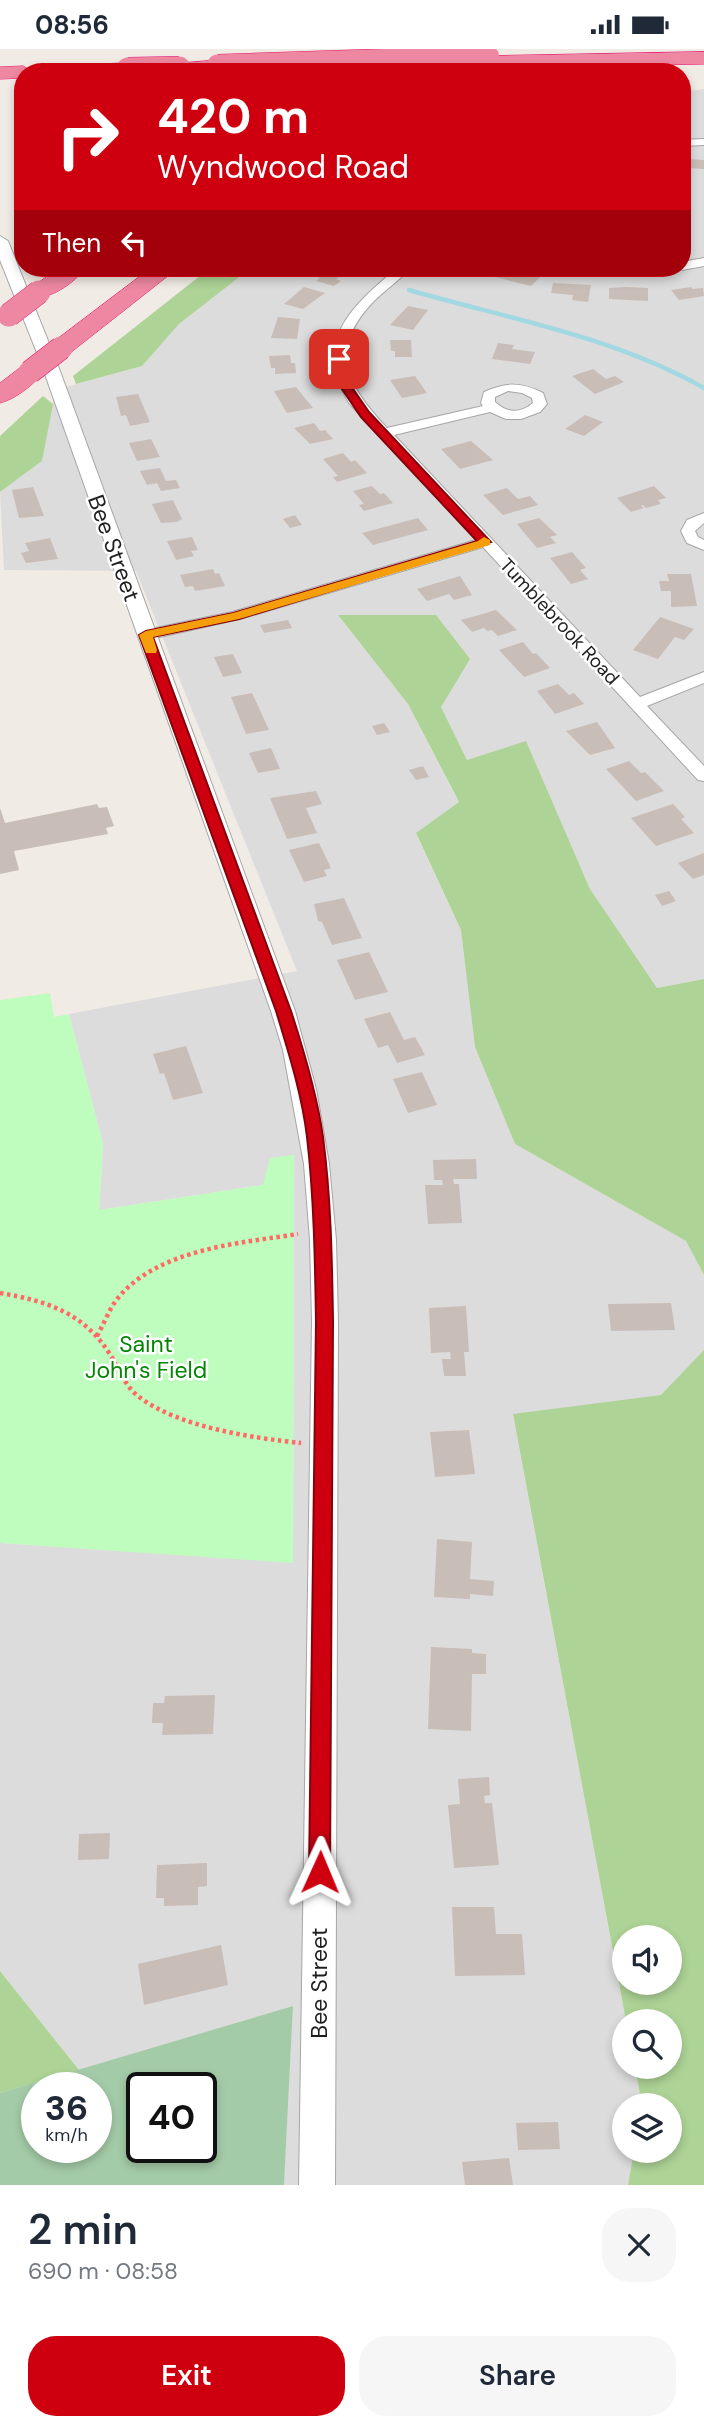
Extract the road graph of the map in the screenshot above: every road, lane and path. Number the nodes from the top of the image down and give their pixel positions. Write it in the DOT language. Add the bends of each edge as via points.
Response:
graph roads {
  1 [pos="372,49"];
  2 [pos="452,49"];
  3 [pos="631,49"];
  4 [pos="704,58"];
  5 [pos="485,59"];
  6 [pos="332,63"];
  7 [pos="353,63"];
  8 [pos="434,63"];
  9 [pos="0,241"];
  10 [pos="14,276"];
  11 [pos="14,277"];
  12 [pos="60,277"];
  13 [pos="154,277"];
  14 [pos="394,277"];
  15 [pos="4,318"];
  16 [pos="0,395"];
  17 [pos="491,408"];
  18 [pos="383,433"];
  19 [pos="704,517"];
  20 [pos="485,542"];
  21 [pos="704,546"];
  22 [pos="146,635"];
  23 [pos="704,677"];
  24 [pos="637,704"];
  25 [pos="704,776"];
  26 [pos="324,1231"];
  27 [pos="0,1293"];
  28 [pos="97,1336"];
  29 [pos="323,1444"];
  30 [pos="317,2185"];
  1 -- 7 [label="highway"];
  2 -- 8 [label="highway"];
  3 -- 5 [label="highway"];
  4 -- 5 [label="highway"];
  5 -- 6 [label="highway, bridge"];
  9 -- 10 [label="street, Bee Street"];
  11 -- 22 [label="street, Bee Street"];
  12 -- 15 [label="highway, bridge"];
  13 -- 16 [label="highway, bridge"];
  14 -- 18 [label="street, Tumblebrook Road" via="360,306 340,346 346,386"];
  17 -- 18 [label="street"];
  18 -- 20 [label="street, Tumblebrook Road"];
  19 -- 21 [label="street" via="688,531 692,540"];
  20 -- 22 [label="street" via="235,616"];
  20 -- 24 [label="street, Tumblebrook Road"];
  22 -- 26 [label="street, Bee Street" via="295,1048 315,1134"];
  23 -- 24 [label="street"];
  24 -- 25 [label="street, Tumblebrook Road"];
  26 -- 28 [label="path" via="178,1259 134,1283 118,1298"];
  26 -- 29 [label="street, Bee Street"];
  27 -- 28 [label="path" via="43,1300 71,1312"];
  28 -- 29 [label="path" via="125,1383 160,1411 259,1438"];
  29 -- 30 [label="street, Bee Street"];
}
